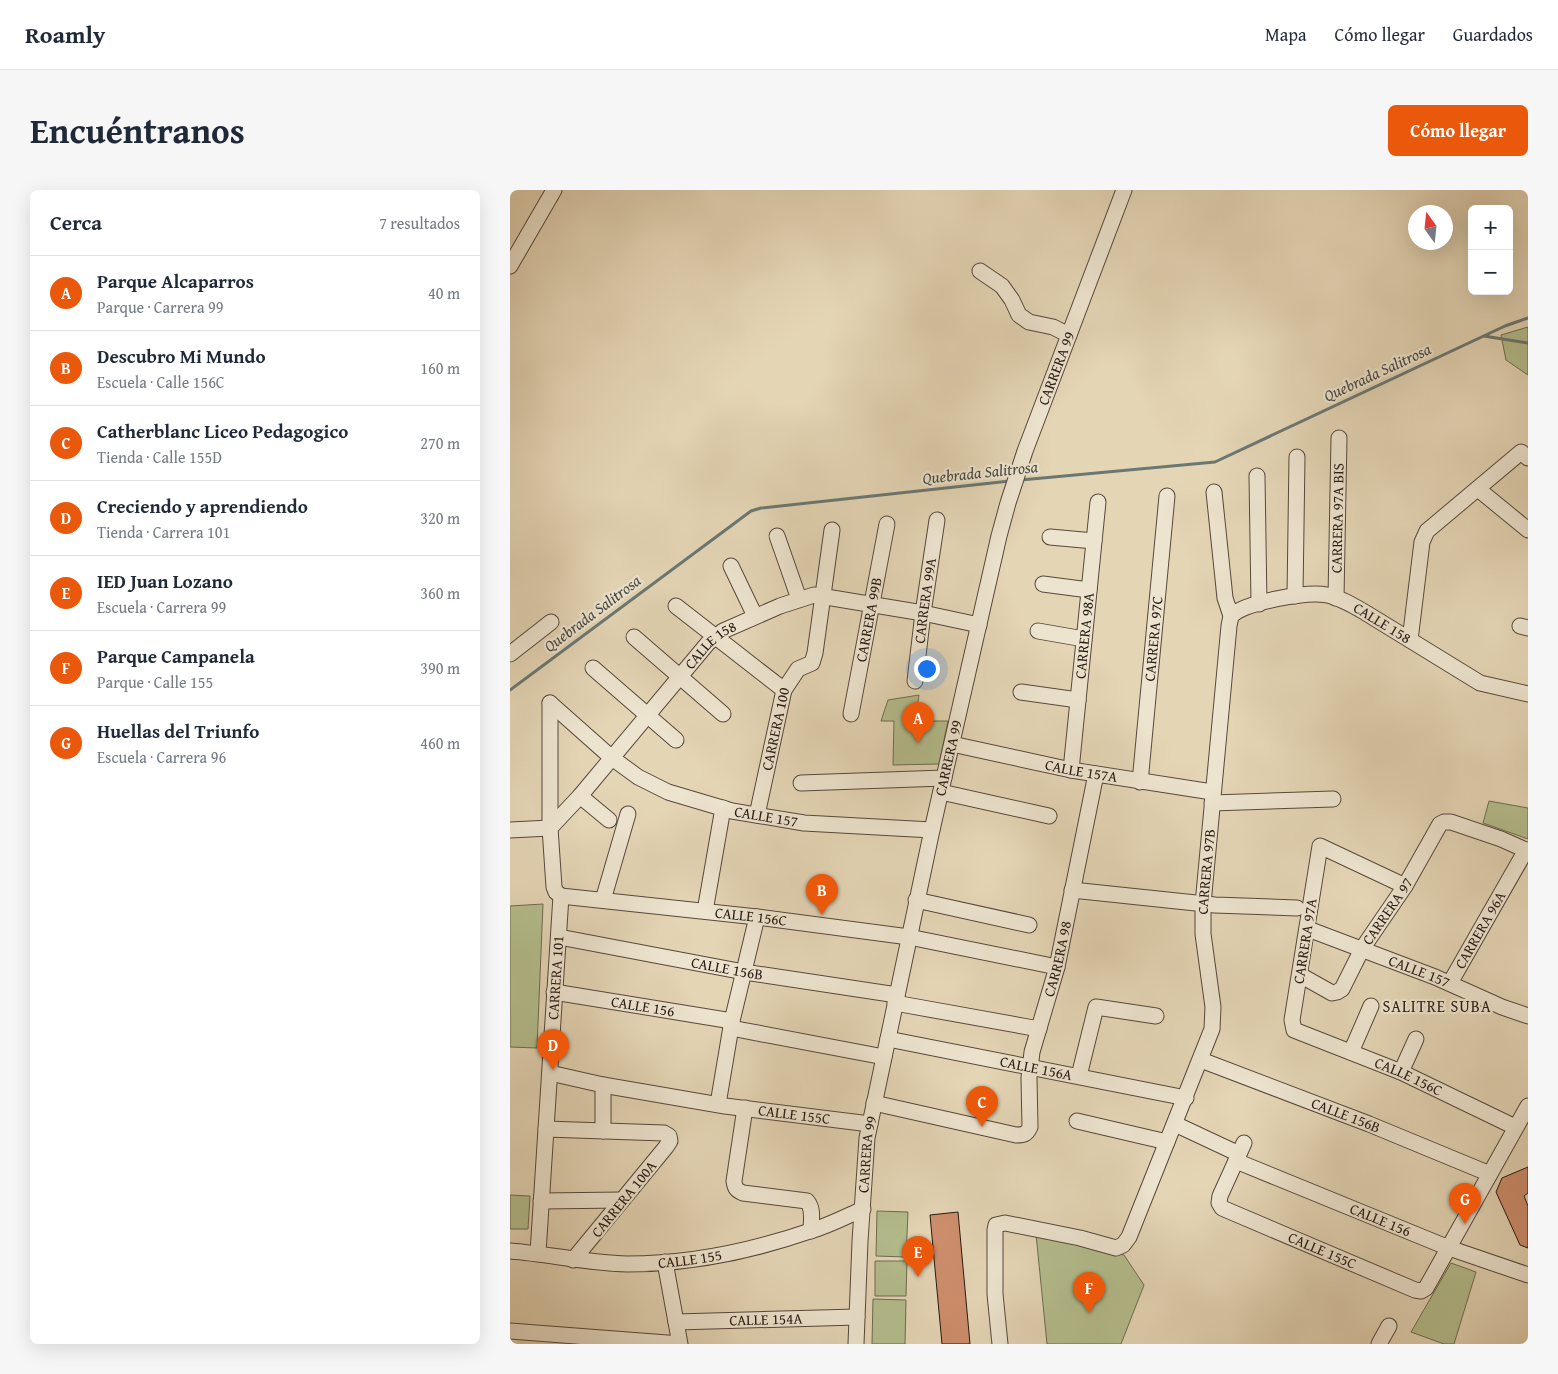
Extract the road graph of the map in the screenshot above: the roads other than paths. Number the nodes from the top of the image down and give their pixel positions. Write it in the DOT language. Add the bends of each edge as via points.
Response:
graph roads {
  1 [pos="554,190"];
  2 [pos="1124,190"];
  3 [pos="510,266"];
  4 [pos="980,271"];
  5 [pos="1069,336"];
  6 [pos="1339,438"];
  7 [pos="1524,455"];
  8 [pos="1297,457"];
  9 [pos="1257,476"];
  10 [pos="1478,489"];
  11 [pos="1214,492"];
  12 [pos="1167,496"];
  13 [pos="1098,502"];
  14 [pos="937,520"];
  15 [pos="887,524"];
  16 [pos="832,530"];
  17 [pos="1528,530"];
  18 [pos="777,536"];
  19 [pos="1050,537"];
  20 [pos="1094,541"];
  21 [pos="731,566"];
  22 [pos="1043,584"];
  23 [pos="1089,590"];
  24 [pos="1295,596"];
  25 [pos="823,597"];
  26 [pos="1336,598"];
  27 [pos="799,599"];
  28 [pos="1259,604"];
  29 [pos="872,605"];
  30 [pos="676,606"];
  31 [pos="923,613"];
  32 [pos="755,616"];
  33 [pos="1231,616"];
  34 [pos="551,622"];
  35 [pos="979,625"];
  36 [pos="1038,631"];
  37 [pos="634,636"];
  38 [pos="714,638"];
  39 [pos="1084,639"];
  40 [pos="1410,640"];
  41 [pos="510,654"];
  42 [pos="592,668"];
  43 [pos="680,677"];
  44 [pos="915,681"];
  45 [pos="784,690"];
  46 [pos="1021,692"];
  47 [pos="1528,694"];
  48 [pos="1078,700"];
  49 [pos="550,704"];
  50 [pos="723,714"];
  51 [pos="851,714"];
  52 [pos="648,716"];
  53 [pos="676,740"];
  54 [pos="952,744"];
  55 [pos="612,758"];
  56 [pos="1071,770"];
  57 [pos="1096,774"];
  58 [pos="1140,782"];
  59 [pos="801,783"];
  60 [pos="943,785"];
  61 [pos="580,796"];
  62 [pos="1212,798"];
  63 [pos="1333,799"];
  64 [pos="723,808"];
  65 [pos="628,814"];
  66 [pos="757,815"];
  67 [pos="1049,816"];
  68 [pos="608,820"];
  69 [pos="550,828"];
  70 [pos="510,830"];
  71 [pos="932,830"];
  72 [pos="1527,851"];
  73 [pos="1405,886"];
  74 [pos="1072,890"];
  75 [pos="561,896"];
  76 [pos="603,900"];
  77 [pos="916,900"];
  78 [pos="1203,904"];
  79 [pos="1297,908"];
  80 [pos="705,911"];
  81 [pos="757,917"];
  82 [pos="1029,925"];
  83 [pos="1308,929"];
  84 [pos="558,937"];
  85 [pos="909,937"];
  86 [pos="1362,949"];
  87 [pos="1057,967"];
  88 [pos="744,972"];
  89 [pos="1300,976"];
  90 [pos="1450,983"];
  91 [pos="554,992"];
  92 [pos="896,999"];
  93 [pos="1371,1006"];
  94 [pos="1156,1016"];
  95 [pos="1528,1016"];
  96 [pos="732,1025"];
  97 [pos="1039,1029"];
  98 [pos="1298,1032"];
  99 [pos="888,1039"];
  100 [pos="1416,1039"];
  101 [pos="1352,1052"];
  102 [pos="884,1057"];
  103 [pos="1201,1060"];
  104 [pos="1030,1066"];
  105 [pos="1402,1072"];
  106 [pos="550,1073"];
  107 [pos="1079,1076"];
  108 [pos="603,1085"];
  109 [pos="1186,1098"];
  110 [pos="874,1103"];
  111 [pos="718,1104"];
  112 [pos="1528,1106"];
  113 [pos="745,1108"];
  114 [pos="1077,1121"];
  115 [pos="870,1124"];
  116 [pos="1175,1124"];
  117 [pos="1515,1127"];
  118 [pos="546,1129"];
  119 [pos="604,1131"];
  120 [pos="1167,1142"];
  121 [pos="1240,1153"];
  122 [pos="1490,1174"];
  123 [pos="622,1200"];
  124 [pos="541,1201"];
  125 [pos="863,1209"];
  126 [pos="811,1231"];
  127 [pos="1449,1248"];
  128 [pos="510,1251"];
  129 [pos="538,1253"];
  130 [pos="573,1260"];
  131 [pos="665,1262"];
  132 [pos="1528,1275"];
  133 [pos="857,1316"];
  134 [pos="676,1322"];
  135 [pos="1389,1326"];
  136 [pos="510,1331"];
  137 [pos="604,1341"];
  138 [pos="680,1344"];
  139 [pos="856,1344"];
  140 [pos="1000,1344"];
  141 [pos="1379,1344"];
  1 -- 3 [label="street"];
  2 -- 5 [label="street, CARRERA 99"];
  4 -- 5 [label="street" via="1002,286 1019,315 1029,322 1053,327"];
  5 -- 35 [label="street, CARRERA 99" via="1008,503"];
  6 -- 26 [label="street, CARRERA 97A BIS"];
  7 -- 10 [label="street"];
  8 -- 24 [label="street"];
  9 -- 28 [label="street"];
  10 -- 17 [label="street"];
  10 -- 40 [label="street" via="1436,522 1422,542"];
  11 -- 33 [label="street, CARRERA 97B" via="1225,598"];
  12 -- 58 [label="street, CARRERA 97C"];
  13 -- 20 [label="street, CARRERA 98A"];
  14 -- 31 [label="street, CARRERA 99A"];
  15 -- 29 [label="street, CARRERA 99B"];
  16 -- 25 [label="street"];
  18 -- 27 [label="street"];
  19 -- 20 [label="street"];
  20 -- 23 [label="street, CARRERA 98A"];
  21 -- 32 [label="street"];
  22 -- 23 [label="street"];
  23 -- 39 [label="street, CARRERA 98A"];
  24 -- 26 [label="street, CALLE 158" via="1320,594"];
  24 -- 28 [label="street, CALLE 158"];
  25 -- 27 [label="street, CALLE 158"];
  25 -- 29 [label="street, CALLE 158"];
  25 -- 45 [label="street" via="812,663 798,669"];
  26 -- 40 [label="street, CALLE 158" via="1366,612"];
  27 -- 32 [label="street, CALLE 158"];
  28 -- 33 [label="street, CALLE 158"];
  29 -- 31 [label="street, CALLE 158"];
  29 -- 51 [label="street, CARRERA 99B"];
  30 -- 38 [label="street, CARRERA 100"];
  31 -- 35 [label="street, CALLE 158"];
  31 -- 44 [label="street, CARRERA 99A"];
  32 -- 38 [label="street, CALLE 158" via="723,630"];
  33 -- 62 [label="street, CARRERA 97B"];
  34 -- 41 [label="street"];
  35 -- 54 [label="street, CARRERA 99"];
  36 -- 39 [label="street"];
  37 -- 43 [label="street"];
  38 -- 43 [label="street, CALLE 158"];
  38 -- 45 [label="street, CARRERA 100"];
  39 -- 48 [label="street, CARRERA 98A"];
  40 -- 47 [label="street, CALLE 158" via="1480,683"];
  42 -- 52 [label="street"];
  43 -- 50 [label="street"];
  43 -- 52 [label="street, CALLE 158"];
  45 -- 66 [label="street, CARRERA 100"];
  46 -- 48 [label="street"];
  48 -- 56 [label="street, CARRERA 98A"];
  49 -- 55 [label="street, CALLE 157"];
  49 -- 69 [label="street, CARRERA 101"];
  52 -- 53 [label="street"];
  52 -- 55 [label="street, CALLE 158"];
  54 -- 56 [label="street, CALLE 157A"];
  54 -- 60 [label="street, CARRERA 99"];
  55 -- 61 [label="street, CALLE 158"];
  55 -- 64 [label="street, CALLE 157" via="638,777 668,792"];
  56 -- 57 [label="street, CALLE 157A"];
  57 -- 58 [label="street, CALLE 157A"];
  57 -- 74 [label="street, CARRERA 98"];
  58 -- 62 [label="street, CALLE 157A"];
  59 -- 60 [label="street"];
  60 -- 67 [label="street"];
  60 -- 71 [label="street, CARRERA 99"];
  61 -- 68 [label="street"];
  61 -- 69 [label="street, CALLE 158"];
  62 -- 63 [label="street, CALLE 157A"];
  62 -- 78 [label="street, CARRERA 97B"];
  64 -- 66 [label="street, CALLE 157"];
  64 -- 80 [label="street"];
  65 -- 76 [label="street"];
  66 -- 71 [label="street, CALLE 157" via="804,823"];
  69 -- 70 [label="street"];
  69 -- 75 [label="street, CARRERA 101" via="554,887"];
  71 -- 77 [label="street, CARRERA 99"];
  72 -- 73 [label="street, CARRERA 97" via="1444,822"];
  72 -- 90 [label="street, CARRERA 96A"];
  73 -- 83 [label="street, CARRERA 97A" via="1320,846"];
  73 -- 86 [label="street, CARRERA 97"];
  74 -- 78 [label="street"];
  74 -- 87 [label="street, CARRERA 98"];
  75 -- 76 [label="street, CALLE 156C"];
  75 -- 84 [label="street, CARRERA 101"];
  76 -- 80 [label="street, CALLE 156C"];
  77 -- 82 [label="street"];
  77 -- 85 [label="street, CARRERA 99"];
  78 -- 79 [label="street"];
  78 -- 103 [label="street, CARRERA 97B" via="1203,934 1213,1007 1212,1029"];
  80 -- 81 [label="street, CALLE 156C"];
  81 -- 85 [label="street, CALLE 156C"];
  81 -- 88 [label="street"];
  83 -- 86 [label="street, CALLE 157"];
  83 -- 89 [label="street, CARRERA 97A"];
  84 -- 88 [label="street, CALLE 156B"];
  84 -- 91 [label="street, CARRERA 101"];
  85 -- 87 [label="street, CALLE 156C"];
  85 -- 92 [label="street, CARRERA 99"];
  86 -- 89 [label="street, CARRERA 97" via="1342,989 1337,992 1332,993"];
  86 -- 90 [label="street, CALLE 157"];
  87 -- 97 [label="street, CARRERA 98"];
  88 -- 92 [label="street, CALLE 156B"];
  88 -- 96 [label="street"];
  89 -- 98 [label="street, CARRERA 97A" via="1292,1020 1294,1030"];
  90 -- 95 [label="street, CALLE 157"];
  91 -- 96 [label="street, CALLE 156"];
  91 -- 106 [label="street, CARRERA 101"];
  92 -- 97 [label="street, CALLE 156B"];
  92 -- 99 [label="street, CARRERA 99"];
  93 -- 101 [label="street"];
  94 -- 107 [label="street" via="1096,1007"];
  96 -- 102 [label="street, CALLE 156"];
  96 -- 111 [label="street"];
  97 -- 104 [label="street, CARRERA 98"];
  98 -- 101 [label="street, CALLE 156C"];
  99 -- 102 [label="street, CARRERA 99"];
  99 -- 104 [label="street, CALLE 156A"];
  100 -- 105 [label="street"];
  101 -- 105 [label="street, CALLE 156C"];
  102 -- 110 [label="street, CARRERA 99"];
  103 -- 109 [label="street, CARRERA 97B"];
  103 -- 122 [label="street, CALLE 156B"];
  104 -- 107 [label="street, CALLE 156A"];
  104 -- 110 [label="street, CARRERA 98" via="1030,1128 1023,1135"];
  105 -- 117 [label="street, CALLE 156C"];
  106 -- 108 [label="street, CALLE 155C"];
  106 -- 118 [label="street, CARRERA 101"];
  107 -- 109 [label="street, CALLE 156A"];
  108 -- 111 [label="street, CALLE 155C"];
  108 -- 119 [label="street"];
  109 -- 116 [label="street, CARRERA 97B"];
  110 -- 115 [label="street, CARRERA 99"];
  111 -- 113 [label="street, CALLE 155C"];
  112 -- 117 [label="street"];
  113 -- 115 [label="street, CALLE 155C"];
  113 -- 126 [label="street" via="735,1187 743,1193 807,1201 812,1210"];
  114 -- 120 [label="street"];
  115 -- 125 [label="street, CARRERA 99"];
  116 -- 120 [label="street, CARRERA 97B"];
  116 -- 121 [label="street, CALLE 156"];
  117 -- 122 [label="street"];
  118 -- 119 [label="street"];
  118 -- 124 [label="street, CARRERA 101"];
  119 -- 123 [label="street, CARRERA 100A" via="664,1133 669,1136 666,1147"];
  120 -- 140 [label="street, CARRERA 97B" via="1123,1245 1116,1248 1006,1223 996,1225 994,1294"];
  121 -- 127 [label="street, CALLE 156"];
  121 -- 127 [label="street, CALLE 155C" via="1220,1196 1219,1203 1228,1212 1421,1291 1426,1288"];
  122 -- 127 [label="street"];
  123 -- 124 [label="street"];
  123 -- 130 [label="street, CARRERA 100A"];
  124 -- 129 [label="street, CARRERA 101"];
  125 -- 126 [label="street, CALLE 155"];
  125 -- 133 [label="street, CARRERA 99"];
  126 -- 131 [label="street, CALLE 155" via="728,1253"];
  127 -- 132 [label="street, CALLE 156"];
  128 -- 129 [label="street, CALLE 155"];
  129 -- 130 [label="street, CALLE 155"];
  130 -- 131 [label="street, CALLE 155" via="627,1264"];
  131 -- 134 [label="street"];
  133 -- 134 [label="street, CALLE 154A"];
  133 -- 139 [label="street, CARRERA 99"];
  134 -- 138 [label="street"];
  135 -- 141 [label="street"];
  136 -- 137 [label="street"];
  137 -- 138 [label="street"];
}
